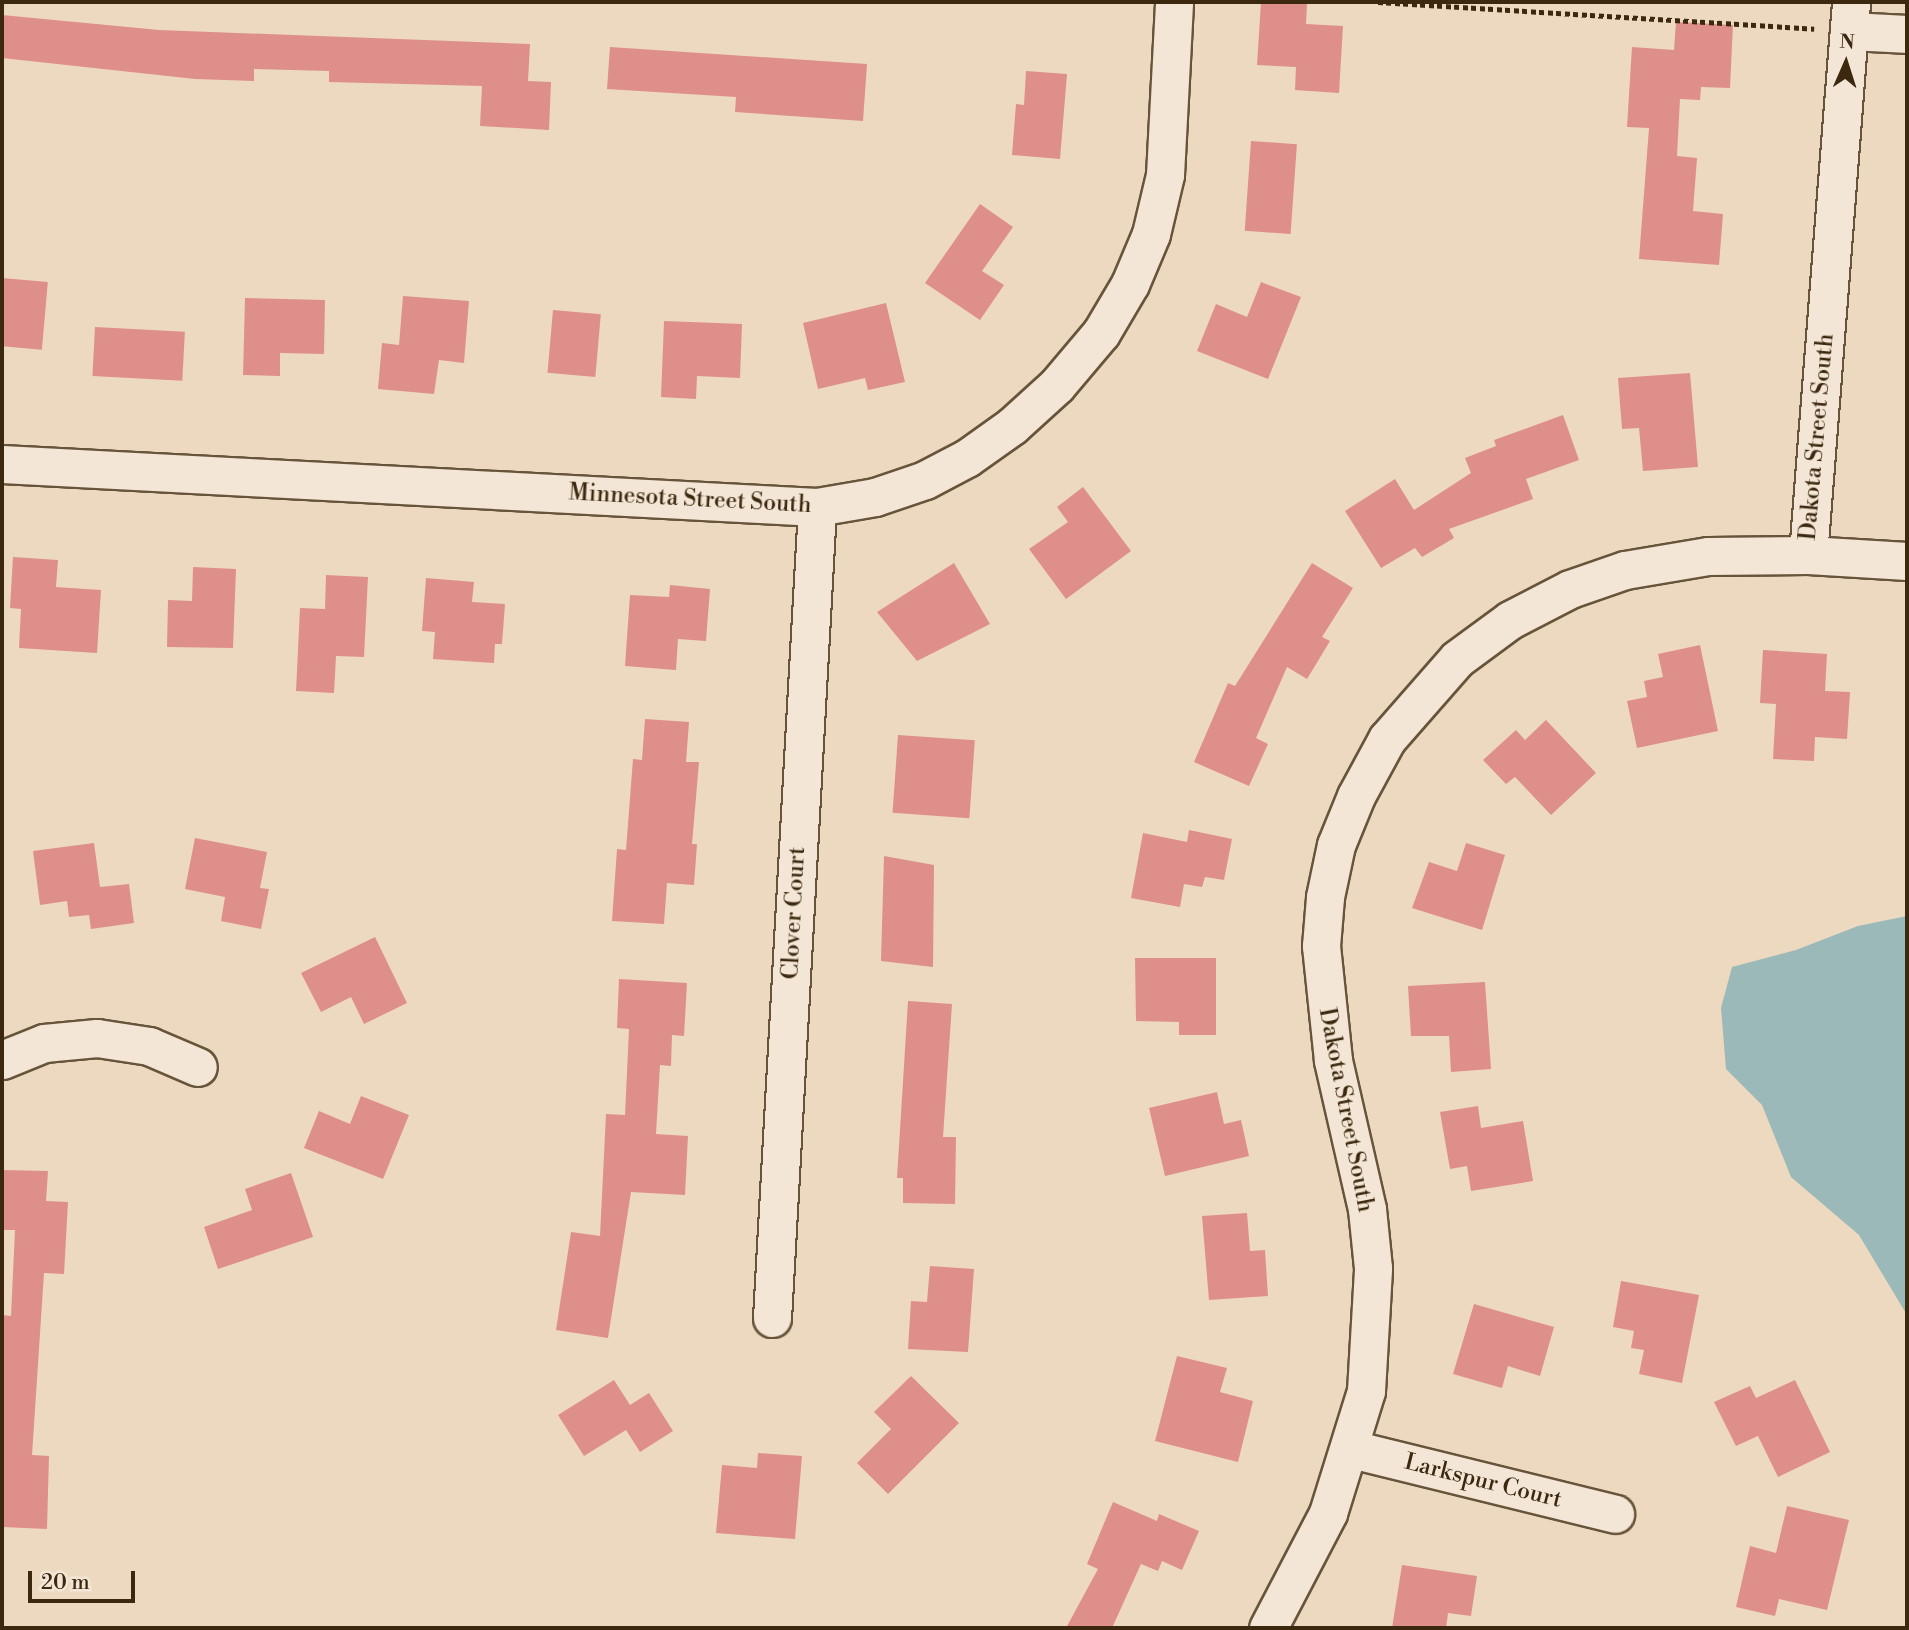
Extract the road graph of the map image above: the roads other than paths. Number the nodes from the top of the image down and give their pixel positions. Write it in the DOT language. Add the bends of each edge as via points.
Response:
graph roads {
  1 [pos="1174,2"];
  2 [pos="1850,17"];
  3 [pos="1907,34"];
  4 [pos="2,464"];
  5 [pos="817,507"];
  6 [pos="1808,555"];
  7 [pos="1907,561"];
  8 [pos="2,1060"];
  9 [pos="198,1067"];
  10 [pos="772,1318"];
  11 [pos="1352,1449"];
  12 [pos="1615,1514"];
  13 [pos="1268,1628"];
  1 -- 5 [label="street, Minnesota Street South" via="1165,175 1135,272 1101,333 1057,385 967,458 875,497"];
  2 -- 3 [label="street"];
  2 -- 6 [label="street, Dakota Street South"];
  4 -- 5 [label="street, Minnesota Street South"];
  5 -- 10 [label="street, Clover Court"];
  6 -- 7 [label="street"];
  6 -- 11 [label="street, Dakota Street South" via="1708,556 1625,570 1570,589 1510,620 1457,659 1423,694 1387,739 1356,796 1336,845 1321,946 1333,1059 1367,1209 1373,1268 1366,1391"];
  8 -- 9 [label="street" via="44,1043 97,1038 149,1046"];
  11 -- 12 [label="street, Larkspur Court"];
  11 -- 13 [label="street, Dakota Street South" via="1328,1513"];
}
